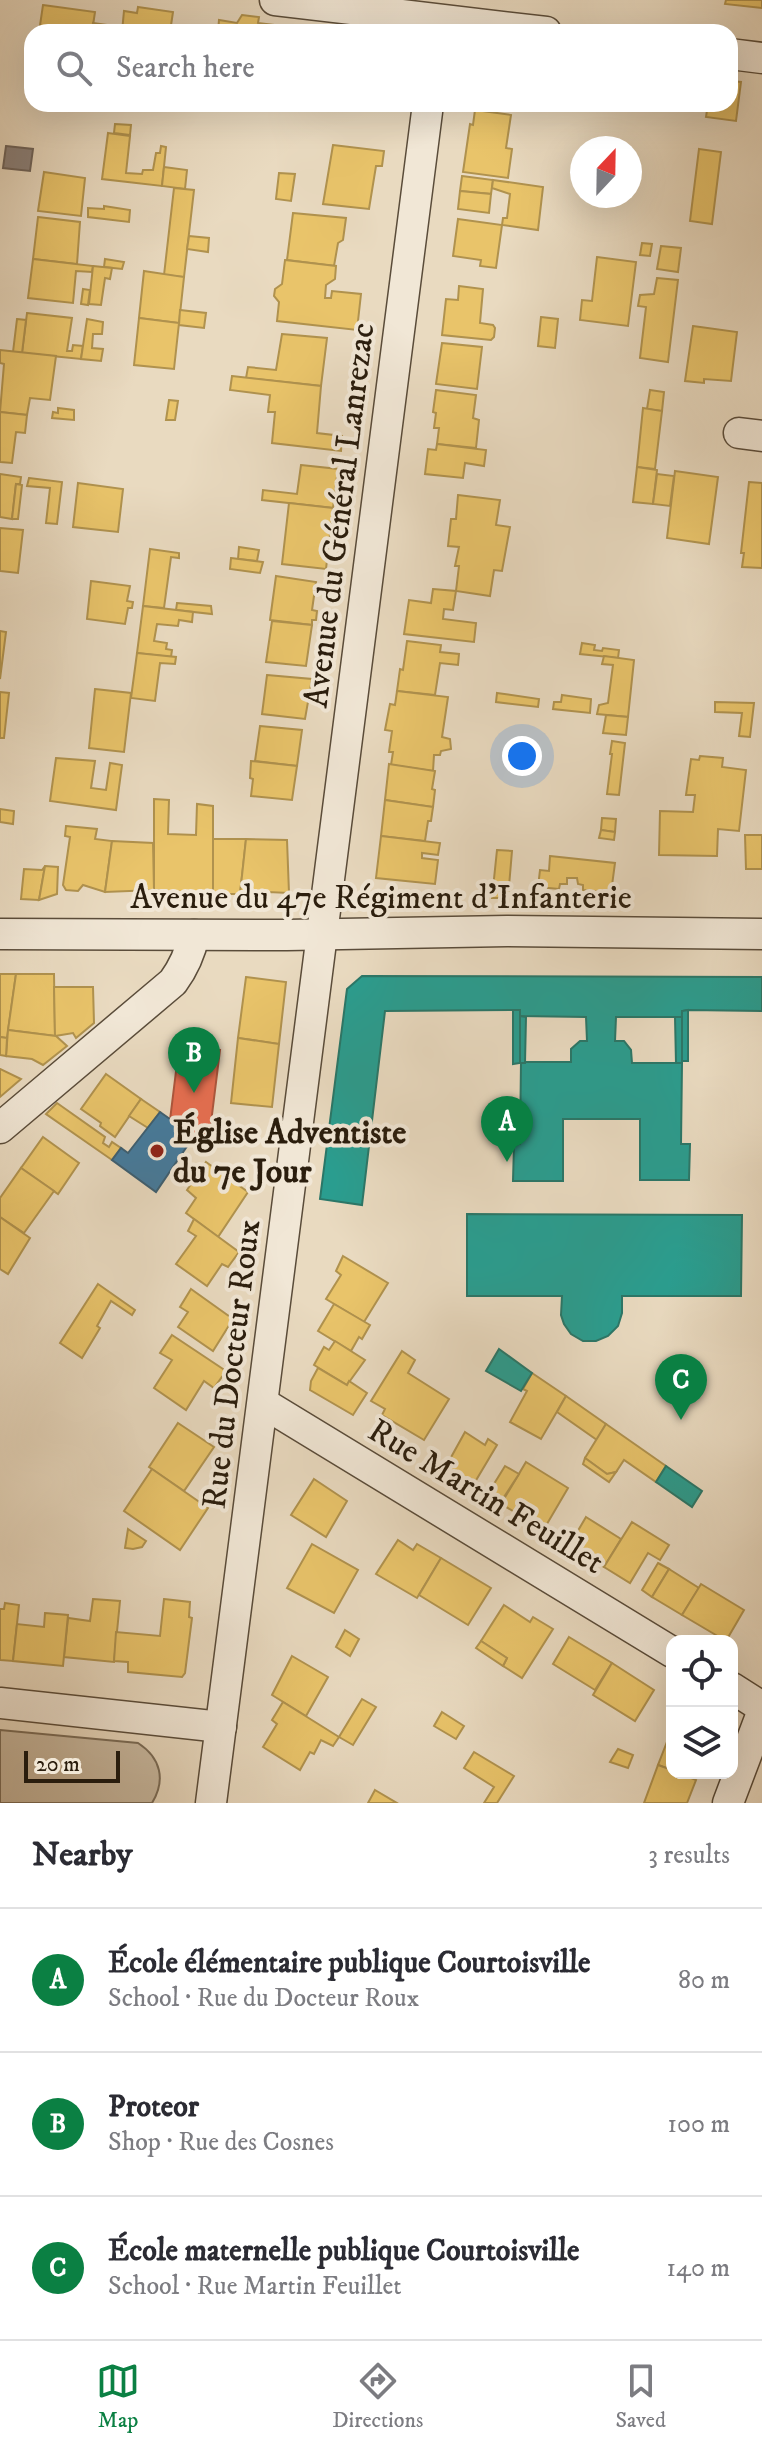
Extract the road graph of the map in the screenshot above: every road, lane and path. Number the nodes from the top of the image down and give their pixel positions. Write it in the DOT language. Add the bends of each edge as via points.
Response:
graph roads {
  1 [pos="275,0"];
  2 [pos="439,17"];
  3 [pos="489,24"];
  4 [pos="738,55"];
  5 [pos="762,58"];
  6 [pos="427,112"];
  7 [pos="0,934"];
  8 [pos="762,934"];
  9 [pos="194,935"];
  10 [pos="323,935"];
  11 [pos="0,1128"];
  12 [pos="263,1403"];
  13 [pos="666,1648"];
  14 [pos="738,1692"];
  15 [pos="0,1703"];
  16 [pos="762,1707"];
  17 [pos="762,1713"];
  18 [pos="221,1727"];
  19 [pos="219,1799"];
  20 [pos="728,1803"];
  1 -- 2 [label="street"];
  2 -- 3 [label="street"];
  4 -- 5 [label="street"];
  6 -- 10 [label="street, Avenue du Général Lanrezac"];
  7 -- 9 [label="street, Avenue du 47e Régiment d'Infanterie"];
  8 -- 10 [label="street, Avenue du 47e Régiment d'Infanterie"];
  9 -- 10 [label="street, Avenue du 47e Régiment d'Infanterie"];
  9 -- 11 [label="street" via="185,965 173,982"];
  10 -- 12 [label="street, Rue du Docteur Roux"];
  12 -- 13 [label="street, Rue Martin Feuillet"];
  12 -- 18 [label="street, Rue du Docteur Roux"];
  14 -- 16 [label="street"];
  15 -- 18 [label="street"];
  17 -- 20 [label="street"];
  18 -- 19 [label="street, Rue du Docteur Roux"];
}
